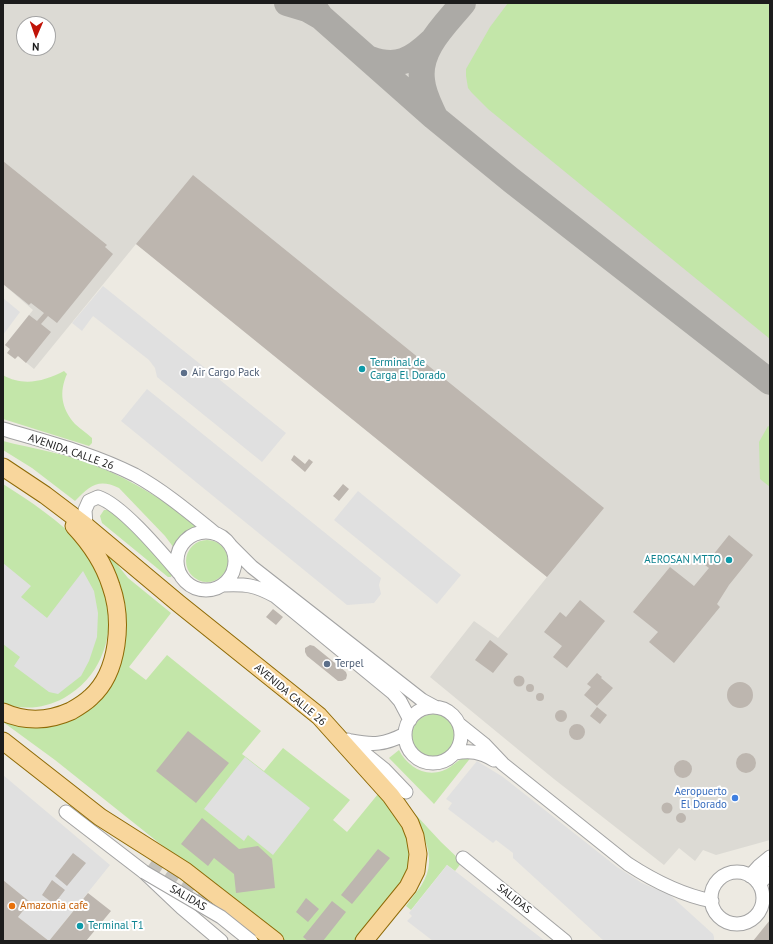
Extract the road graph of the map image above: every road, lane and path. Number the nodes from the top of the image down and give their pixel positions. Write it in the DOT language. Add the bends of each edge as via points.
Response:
graph roads {
  1 [pos="3,429"];
  2 [pos="3,467"];
  3 [pos="45,495"];
  4 [pos="86,526"];
  5 [pos="216,534"];
  6 [pos="231,546"];
  7 [pos="180,573"];
  8 [pos="223,585"];
  9 [pos="435,707"];
  10 [pos="3,712"];
  11 [pos="319,716"];
  12 [pos="410,720"];
  13 [pos="460,724"];
  14 [pos="405,734"];
  15 [pos="349,741"];
  16 [pos="3,742"];
  17 [pos="455,753"];
  18 [pos="503,764"];
  19 [pos="406,792"];
  20 [pos="66,812"];
  21 [pos="770,857"];
  22 [pos="463,858"];
  23 [pos="144,872"];
  24 [pos="770,873"];
  25 [pos="754,880"];
  26 [pos="712,901"];
  27 [pos="221,941"];
  28 [pos="251,941"];
  29 [pos="275,941"];
  30 [pos="364,941"];
  31 [pos="564,941"];
  1 -- 5 [label="street, AVENIDA CALLE 26" via="76,451 135,475 170,498"];
  2 -- 3 [label="main road, AVENIDA CALLE 26"];
  3 -- 4 [label="main road, AVENIDA CALLE 26"];
  3 -- 10 [label="main road" via="87,540 109,580 117,617 115,650 112,664 100,688 77,707 62,715 45,719 27,719"];
  4 -- 7 [label="street" via="85,510 89,501 98,497 103,499 129,519"];
  4 -- 11 [label="main road, AVENIDA CALLE 26"];
  5 -- 6 [label="street"];
  5 -- 7 [label="street" via="197,533 188,538 178,554 177,564"];
  6 -- 8 [label="street" via="235,554 235,563 229,579"];
  6 -- 9 [label="street" via="252,567 422,700"];
  7 -- 8 [label="street" via="186,582 204,590"];
  8 -- 12 [label="street" via="251,585 275,596 393,692"];
  9 -- 12 [label="street" via="417,712"];
  9 -- 13 [label="street" via="450,712"];
  11 -- 15 [label="street"];
  11 -- 30 [label="main road, AVENIDA CALLE 26" via="391,796 410,823 417,846 418,863 408,887"];
  12 -- 14 [label="street"];
  13 -- 17 [label="street" via="462,739"];
  13 -- 18 [label="street"];
  14 -- 15 [label="street" via="381,744"];
  14 -- 17 [label="street" via="410,751 423,762 441,763"];
  15 -- 19 [label="street" via="384,769"];
  16 -- 29 [label="main road" via="100,817 185,871"];
  17 -- 18 [label="street" via="480,752"];
  18 -- 26 [label="street" via="628,864 676,890"];
  20 -- 23 [label="street, SALIDAS"];
  21 -- 25 [label="street" via="759,866"];
  22 -- 31 [label="street, SALIDAS"];
  23 -- 27 [label="street, SALIDAS, bridge"];
  23 -- 28 [label="street, SALIDAS, bridge" via="221,917"];
  24 -- 25 [label="street"];
  25 -- 26 [label="street" via="738,873 726,876 720,879 713,889"];
  25 -- 26 [label="street" via="763,896 761,908 754,918 743,924 725,921 716,913"];
}
